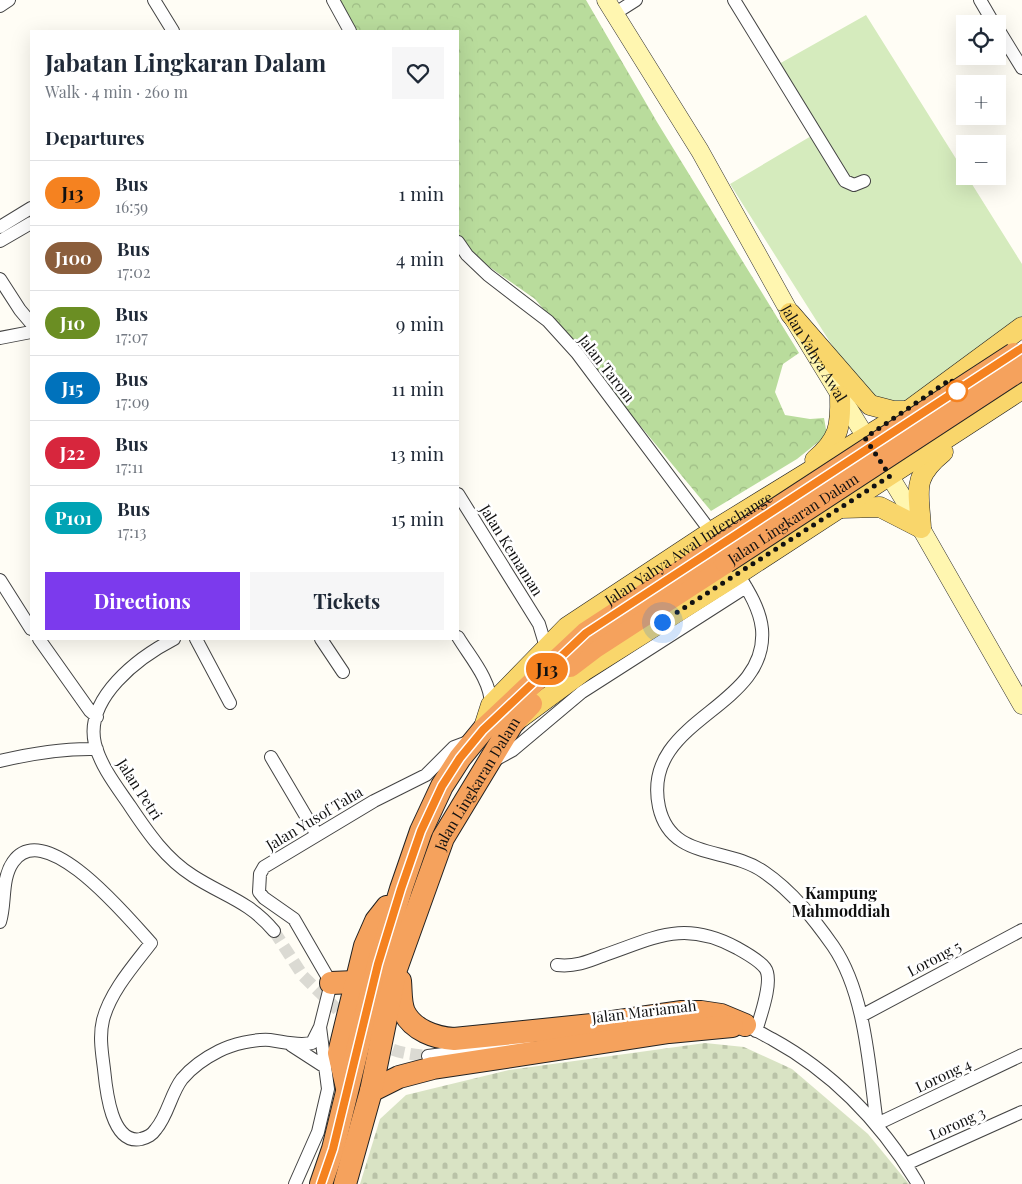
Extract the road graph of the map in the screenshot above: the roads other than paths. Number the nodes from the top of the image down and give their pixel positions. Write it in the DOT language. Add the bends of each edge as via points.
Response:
graph roads {
  1 [pos="9,0"];
  2 [pos="154,0"];
  3 [pos="333,0"];
  4 [pos="636,0"];
  5 [pos="734,0"];
  6 [pos="980,0"];
  7 [pos="0,6"];
  8 [pos="610,7"];
  9 [pos="989,15"];
  10 [pos="172,30"];
  11 [pos="349,30"];
  12 [pos="1006,42"];
  13 [pos="1022,68"];
  14 [pos="864,181"];
  15 [pos="30,209"];
  16 [pos="30,223"];
  17 [pos="0,227"];
  18 [pos="0,241"];
  19 [pos="459,244"];
  20 [pos="0,279"];
  21 [pos="790,313"];
  22 [pos="30,322"];
  23 [pos="1022,327"];
  24 [pos="30,332"];
  25 [pos="0,338"];
  26 [pos="1020,360"];
  27 [pos="1016,393"];
  28 [pos="840,396"];
  29 [pos="908,411"];
  30 [pos="865,438"];
  31 [pos="826,462"];
  32 [pos="890,476"];
  33 [pos="781,488"];
  34 [pos="459,496"];
  35 [pos="857,496"];
  36 [pos="834,510"];
  37 [pos="921,528"];
  38 [pos="728,560"];
  39 [pos="0,580"];
  40 [pos="539,624"];
  41 [pos="30,627"];
  42 [pos="567,627"];
  43 [pos="459,639"];
  44 [pos="39,640"];
  45 [pos="173,640"];
  46 [pos="197,640"];
  47 [pos="323,640"];
  48 [pos="546,647"];
  49 [pos="343,672"];
  50 [pos="511,682"];
  51 [pos="486,683"];
  52 [pos="230,703"];
  53 [pos="491,705"];
  54 [pos="1022,705"];
  55 [pos="97,717"];
  56 [pos="480,734"];
  57 [pos="97,749"];
  58 [pos="271,757"];
  59 [pos="0,761"];
  60 [pos="487,764"];
  61 [pos="317,835"];
  62 [pos="401,889"];
  63 [pos="0,922"];
  64 [pos="1022,930"];
  65 [pos="274,931"];
  66 [pos="399,960"];
  67 [pos="557,965"];
  68 [pos="355,982"];
  69 [pos="331,983"];
  70 [pos="860,1016"];
  71 [pos="320,1027"];
  72 [pos="751,1028"];
  73 [pos="289,1044"];
  74 [pos="1022,1055"];
  75 [pos="428,1056"];
  76 [pos="325,1067"];
  77 [pos="371,1092"];
  78 [pos="348,1094"];
  79 [pos="1022,1112"];
  80 [pos="877,1124"];
  81 [pos="906,1164"];
  82 [pos="295,1184"];
  83 [pos="321,1184"];
  84 [pos="345,1184"];
  85 [pos="918,1184"];
  1 -- 7 [label="street"];
  2 -- 10 [label="street"];
  3 -- 11 [label="street"];
  4 -- 8 [label="street"];
  5 -- 14 [label="street" via="845,181 854,185"];
  6 -- 9 [label="street"];
  8 -- 21 [label="main road, Jalan Yahya Awal" via="700,151"];
  12 -- 13 [label="street"];
  15 -- 17 [label="street"];
  16 -- 18 [label="street"];
  19 -- 38 [label="street, Jalan Tarom" via="467,256 488,275 548,321 577,353"];
  20 -- 22 [label="street"];
  21 -- 28 [label="main road, Jalan Yahya Awal"];
  21 -- 29 [label="main road" via="870,405"];
  23 -- 29 [label="main road, Jalan Yahya Awal Interchange"];
  24 -- 25 [label="street"];
  26 -- 38 [label="highway, Jalan Lingkaran Dalam, bridge"];
  27 -- 32 [label="main road, Jalan Yahya Awal Interchange"];
  27 -- 37 [label="main road" via="927,465 919,482"];
  28 -- 30 [label="main road, Jalan Yahya Awal"];
  28 -- 33 [label="main road" via="839,426 829,448"];
  29 -- 30 [label="main road, Jalan Yahya Awal Interchange"];
  30 -- 31 [label="main road, Jalan Yahya Awal Interchange"];
  30 -- 32 [label="main road, Jalan Yahya Awal"];
  31 -- 33 [label="main road, Jalan Yahya Awal Interchange"];
  31 -- 35 [label="main road" via="837,460 853,466 862,481"];
  32 -- 35 [label="main road, Jalan Yahya Awal Interchange"];
  32 -- 37 [label="main road, Jalan Yahya Awal"];
  33 -- 38 [label="main road, Jalan Yahya Awal Interchange"];
  34 -- 40 [label="street, Jalan Kemaman"];
  35 -- 36 [label="main road, Jalan Yahya Awal Interchange"];
  36 -- 37 [label="main road" via="856,506 880,507"];
  36 -- 38 [label="main road, Jalan Yahya Awal Interchange"];
  37 -- 54 [label="main road, Jalan Yahya Awal"];
  38 -- 42 [label="main road, Jalan Yahya Awal Interchange"];
  38 -- 56 [label="highway, Jalan Lingkaran Dalam" via="586,633"];
  38 -- 60 [label="street" via="514,750"];
  38 -- 60 [label="highway, Jalan Lingkaran Dalam" via="565,670 512,724"];
  38 -- 70 [label="street, Jalan Tarom" via="758,612 762,644 753,669 739,688 680,736 669,750 661,767 658,785 662,822 681,843 748,863 782,886 806,910 835,948 847,972"];
  39 -- 41 [label="street"];
  40 -- 42 [label="street" via="551,628"];
  40 -- 48 [label="street, Jalan Kemaman"];
  42 -- 48 [label="main road, Jalan Yahya Awal Interchange"];
  43 -- 51 [label="street"];
  44 -- 55 [label="street"];
  45 -- 55 [label="street, Jalan Petri" via="133,667 107,691"];
  46 -- 52 [label="street"];
  47 -- 49 [label="street"];
  48 -- 50 [label="main road, Jalan Yahya Awal Interchange"];
  50 -- 51 [label="street"];
  50 -- 53 [label="main road, Jalan Yahya Awal Interchange"];
  51 -- 53 [label="street"];
  53 -- 56 [label="main road, Jalan Yahya Awal Interchange"];
  55 -- 57 [label="street, Jalan Petri"];
  56 -- 61 [label="street, Jalan Yusof Taha" via="454,747 426,775"];
  56 -- 62 [label="highway, Jalan Lingkaran Dalam" via="442,786 421,831"];
  57 -- 59 [label="street" via="67,748"];
  57 -- 65 [label="street, Jalan Petri" via="109,775 162,851 193,876 260,914"];
  58 -- 61 [label="street"];
  60 -- 66 [label="highway, Jalan Lingkaran Dalam" via="443,838"];
  61 -- 69 [label="street, Jalan Yusof Taha" via="264,867 258,882 264,898 294,919"];
  62 -- 68 [label="highway" via="376,921"];
  62 -- 78 [label="highway, Jalan Lingkaran Dalam" via="378,964"];
  63 -- 73 [label="street" via="12,864 26,850 42,850 73,866 107,896 151,943 120,986 104,1019 101,1040 111,1112 126,1136 136,1140 153,1133 181,1080 204,1059 250,1042 269,1040"];
  64 -- 70 [label="street, Lorong 5"];
  66 -- 72 [label="highway" via="404,1012 416,1026 439,1038 592,1025 682,1012 721,1015"];
  66 -- 77 [label="highway, Jalan Lingkaran Dalam"];
  67 -- 72 [label="street" via="584,963 678,932 718,939 742,951 767,970 767,992"];
  68 -- 69 [label="highway"];
  68 -- 78 [label="highway" via="339,1053"];
  69 -- 71 [label="street"];
  70 -- 80 [label="street, Jalan Tarom"];
  71 -- 73 [label="street" via="312,1043"];
  71 -- 76 [label="street"];
  72 -- 75 [label="street, Jalan Mariamah" via="689,1020"];
  72 -- 77 [label="highway" via="669,1032 433,1068 399,1077"];
  72 -- 80 [label="street, Jalan Mariamah" via="795,1052 829,1077"];
  73 -- 76 [label="street"];
  74 -- 80 [label="street, Lorong 4"];
  76 -- 82 [label="street" via="328,1090 318,1132"];
  77 -- 84 [label="highway, Jalan Lingkaran Dalam"];
  78 -- 83 [label="highway, Jalan Lingkaran Dalam"];
  79 -- 81 [label="street, Lorong 3"];
  80 -- 81 [label="street, Jalan Mariamah"];
  81 -- 85 [label="street, Jalan Mariamah"];
}
